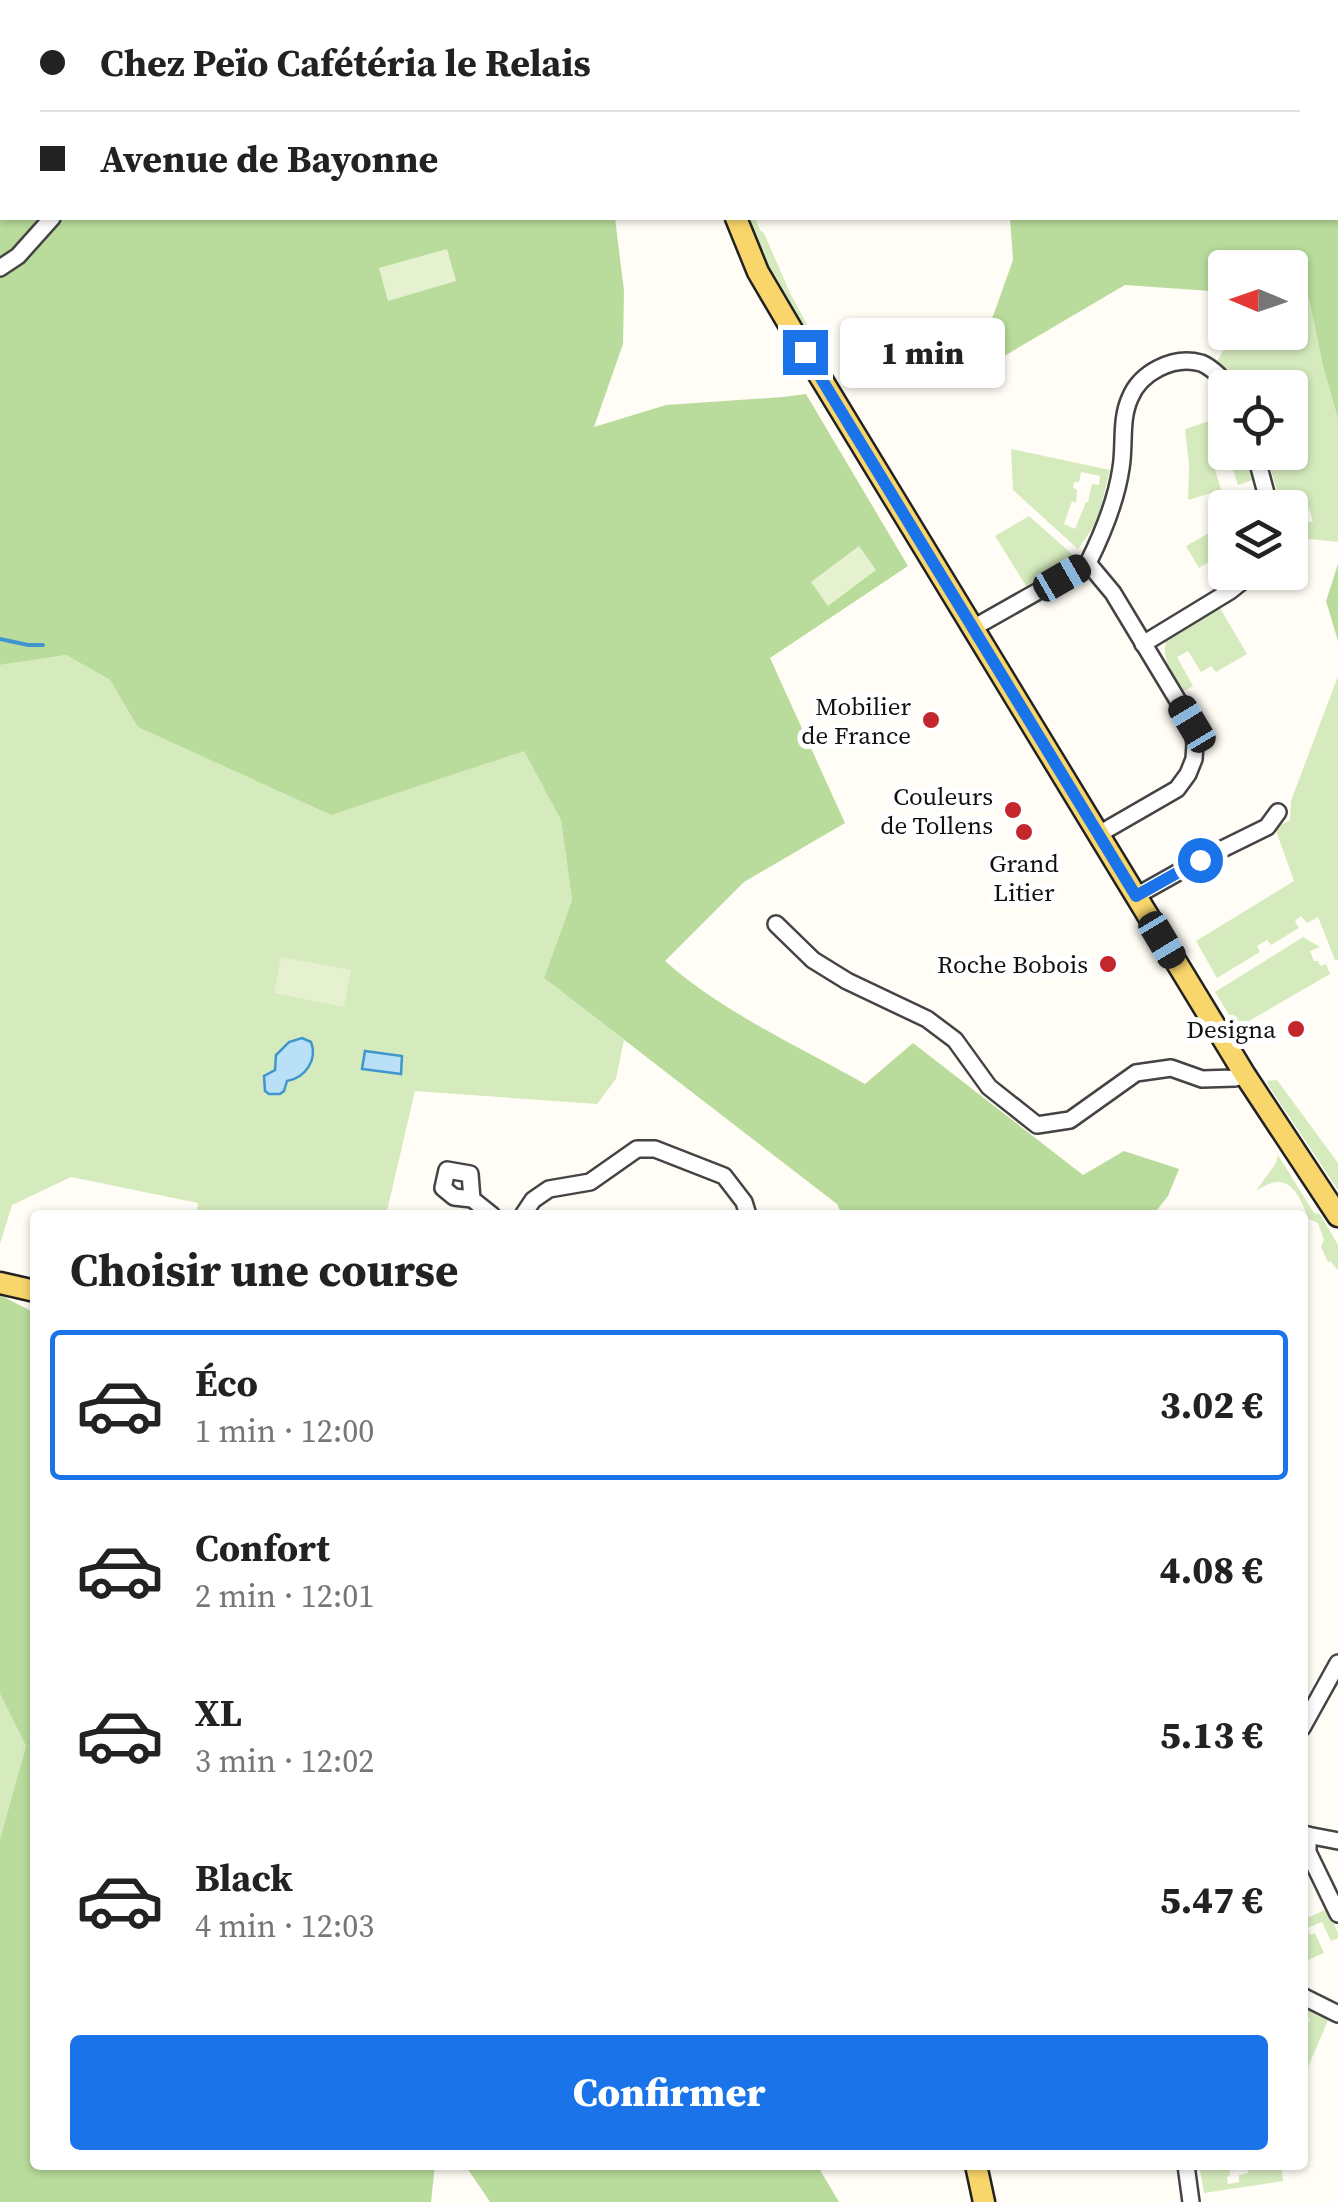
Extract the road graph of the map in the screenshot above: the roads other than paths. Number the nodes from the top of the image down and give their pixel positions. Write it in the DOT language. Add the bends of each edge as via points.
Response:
graph roads {
  1 [pos="50,220"];
  2 [pos="737,220"];
  3 [pos="0,268"];
  4 [pos="1213,370"];
  5 [pos="1088,563"];
  6 [pos="1231,590"];
  7 [pos="973,628"];
  8 [pos="1143,644"];
  9 [pos="1278,812"];
  10 [pos="1099,834"];
  11 [pos="1136,896"];
  12 [pos="776,924"];
  13 [pos="1245,1075"];
  14 [pos="472,1199"];
  15 [pos="1335,1209"];
  16 [pos="486,1210"];
  17 [pos="526,1210"];
  18 [pos="746,1210"];
  19 [pos="0,1283"];
  20 [pos="30,1291"];
  21 [pos="1338,1664"];
  22 [pos="1308,1717"];
  23 [pos="1308,1835"];
  24 [pos="1338,1840"];
  25 [pos="1308,1852"];
  26 [pos="1338,1914"];
  27 [pos="1308,1999"];
  28 [pos="1338,2014"];
  29 [pos="977,2170"];
  30 [pos="1187,2170"];
  31 [pos="984,2202"];
  32 [pos="1191,2202"];
  1 -- 3 [label="street"];
  2 -- 7 [label="main road" via="758,272"];
  4 -- 5 [label="street" via="1177,362 1138,382 1124,418 1115,496"];
  5 -- 7 [label="street"];
  5 -- 8 [label="street"];
  6 -- 8 [label="street"];
  7 -- 10 [label="main road"];
  8 -- 10 [label="street" via="1192,724 1194,758 1177,789"];
  9 -- 11 [label="street" via="1267,827"];
  10 -- 11 [label="main road"];
  11 -- 13 [label="main road"];
  12 -- 13 [label="street" via="846,982 927,1018 955,1040 989,1088 1037,1126 1070,1120 1136,1073 1171,1068 1202,1079"];
  13 -- 15 [label="main road"];
  14 -- 16 [label="street"];
  17 -- 18 [label="street" via="549,1189 590,1182 637,1149 655,1149 724,1176"];
  19 -- 20 [label="main road"];
  21 -- 22 [label="street"];
  23 -- 24 [label="street"];
  25 -- 26 [label="street"];
  27 -- 28 [label="street"];
  29 -- 31 [label="main road"];
  30 -- 32 [label="street"];
}
